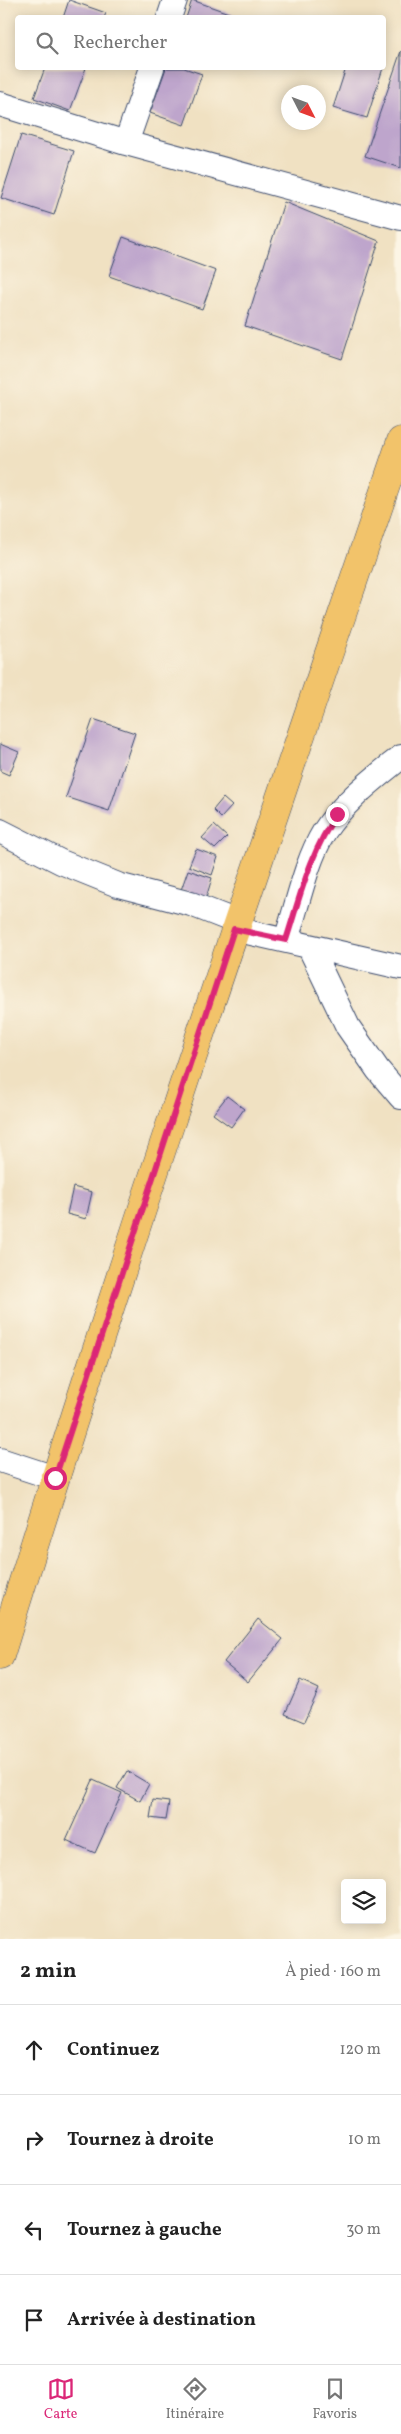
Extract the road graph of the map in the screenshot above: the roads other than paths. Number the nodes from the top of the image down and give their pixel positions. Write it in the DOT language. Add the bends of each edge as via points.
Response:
graph roads {
  1 [pos="175,0"];
  2 [pos="170,15"];
  3 [pos="151,70"];
  4 [pos="0,104"];
  5 [pos="126,143"];
  6 [pos="401,218"];
  7 [pos="401,441"];
  8 [pos="401,757"];
  9 [pos="0,831"];
  10 [pos="236,925"];
  11 [pos="286,940"];
  12 [pos="309,946"];
  13 [pos="401,967"];
  14 [pos="401,1097"];
  15 [pos="0,1460"];
  16 [pos="55,1478"];
  17 [pos="0,1656"];
  1 -- 2 [label="street"];
  3 -- 5 [label="street"];
  4 -- 5 [label="street"];
  5 -- 6 [label="street"];
  7 -- 10 [label="main road"];
  8 -- 11 [label="street" via="360,790 323,833"];
  9 -- 10 [label="street" via="61,862 118,885 191,904"];
  10 -- 11 [label="street"];
  10 -- 16 [label="main road"];
  11 -- 12 [label="street"];
  12 -- 13 [label="street"];
  12 -- 14 [label="street" via="348,1027"];
  15 -- 16 [label="street"];
  16 -- 17 [label="main road"];
}
